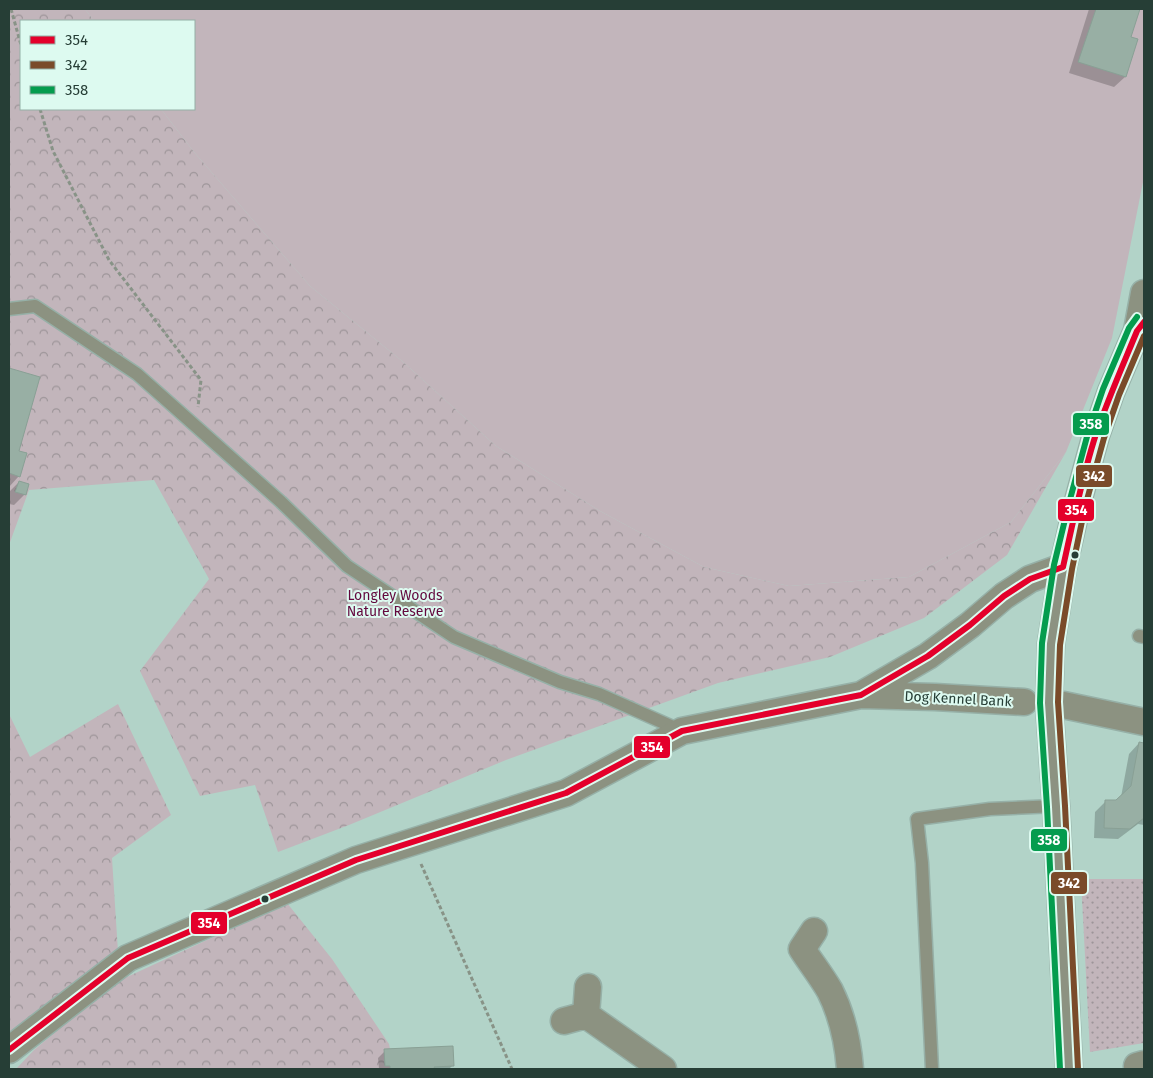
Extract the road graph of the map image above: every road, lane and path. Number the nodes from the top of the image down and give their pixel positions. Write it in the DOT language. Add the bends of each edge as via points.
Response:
graph roads {
  1 [pos="11,9"];
  2 [pos="20,41"];
  3 [pos="40,110"];
  4 [pos="1144,293"];
  5 [pos="9,309"];
  6 [pos="1141,326"];
  7 [pos="195,425"];
  8 [pos="1063,567"];
  9 [pos="861,695"];
  10 [pos="1037,702"];
  11 [pos="1144,722"];
  12 [pos="682,731"];
  13 [pos="1056,806"];
  14 [pos="411,843"];
  15 [pos="799,943"];
  16 [pos="588,987"];
  17 [pos="9,1050"];
  18 [pos="512,1069"];
  19 [pos="663,1069"];
  20 [pos="850,1069"];
  21 [pos="932,1069"];
  22 [pos="1069,1069"];
  1 -- 2 [label="path"];
  3 -- 7 [label="path" via="53,151 109,260 200,380"];
  4 -- 6 [label="street"];
  5 -- 7 [label="lane" via="35,306 137,374"];
  6 -- 8 [label="street" via="1111,392 1096,435 1076,504"];
  7 -- 12 [label="lane" via="347,566 454,637 560,682 599,694"];
  8 -- 9 [label="street, Dog Kennel Bank" via="1030,579 928,656"];
  8 -- 10 [label="street" via="1051,644"];
  9 -- 10 [label="street, Dog Kennel Bank"];
  9 -- 12 [label="street, Dog Kennel Bank"];
  10 -- 11 [label="street, Dog Kennel Bank"];
  10 -- 13 [label="street"];
  12 -- 14 [label="street, Dog Kennel Bank" via="566,793"];
  13 -- 21 [label="lane" via="990,808 917,819"];
  13 -- 22 [label="street"];
  14 -- 17 [label="street, Dog Kennel Bank" via="356,860 128,958"];
  14 -- 18 [label="path"];
  15 -- 20 [label="street" via="830,991 841,1018"];
  16 -- 19 [label="street" via="575,1018"];
}
